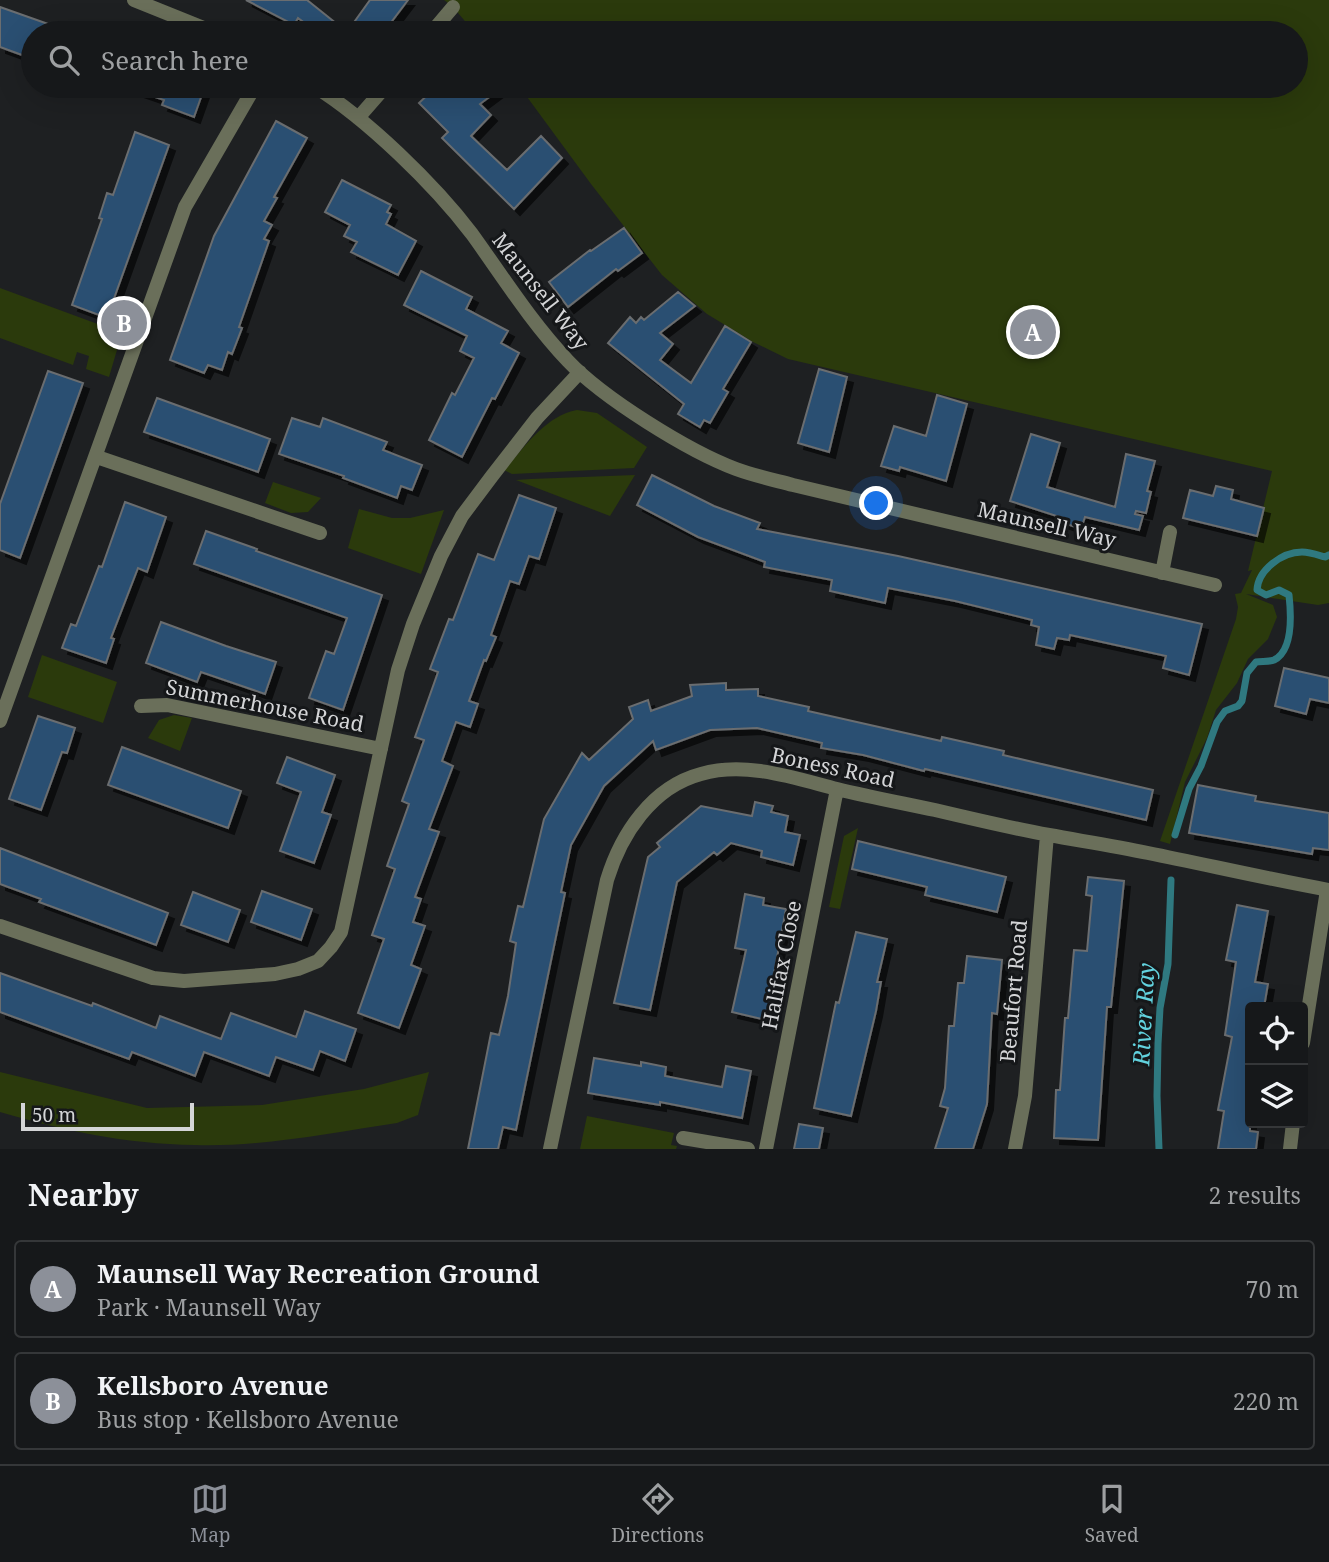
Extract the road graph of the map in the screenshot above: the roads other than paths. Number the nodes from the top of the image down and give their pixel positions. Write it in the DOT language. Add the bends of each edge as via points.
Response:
graph roads {
  1 [pos="134,0"];
  2 [pos="453,7"];
  3 [pos="186,21"];
  4 [pos="441,21"];
  5 [pos="248,98"];
  6 [pos="330,98"];
  7 [pos="376,98"];
  8 [pos="358,118"];
  9 [pos="580,372"];
  10 [pos="97,457"];
  11 [pos="1170,532"];
  12 [pos="320,533"];
  13 [pos="1163,573"];
  14 [pos="1215,585"];
  15 [pos="141,706"];
  16 [pos="0,721"];
  17 [pos="382,749"];
  18 [pos="837,789"];
  19 [pos="1047,835"];
  20 [pos="1328,890"];
  21 [pos="0,926"];
  22 [pos="1308,1012"];
  23 [pos="1292,1128"];
  24 [pos="683,1138"];
  25 [pos="550,1149"];
  26 [pos="748,1149"];
  27 [pos="766,1149"];
  28 [pos="1015,1149"];
  29 [pos="1290,1149"];
  1 -- 3 [label="street"];
  2 -- 4 [label="street"];
  5 -- 10 [label="street" via="185,207"];
  6 -- 8 [label="street, Maunsell Way"];
  7 -- 8 [label="street"];
  8 -- 9 [label="street, Maunsell Way" via="432,188 523,307"];
  9 -- 13 [label="street, Maunsell Way" via="658,428 736,469"];
  9 -- 17 [label="street, Summerhouse Road" via="508,455 451,535 406,644"];
  10 -- 12 [label="street"];
  10 -- 16 [label="street"];
  11 -- 13 [label="street"];
  13 -- 14 [label="street, Maunsell Way"];
  15 -- 17 [label="street, Summerhouse Road" via="167,705"];
  17 -- 21 [label="street, Summerhouse Road" via="341,932 318,961 275,974 184,981 153,978"];
  18 -- 19 [label="street, Boness Road"];
  18 -- 25 [label="street, Boness Road" via="764,772 714,771 676,786 632,825 607,880"];
  18 -- 27 [label="street, Halifax Close"];
  19 -- 20 [label="street, Boness Road"];
  19 -- 28 [label="street, Beaufort Road" via="1025,1096"];
  20 -- 22 [label="street"];
  23 -- 29 [label="street"];
  24 -- 26 [label="street"];
}
